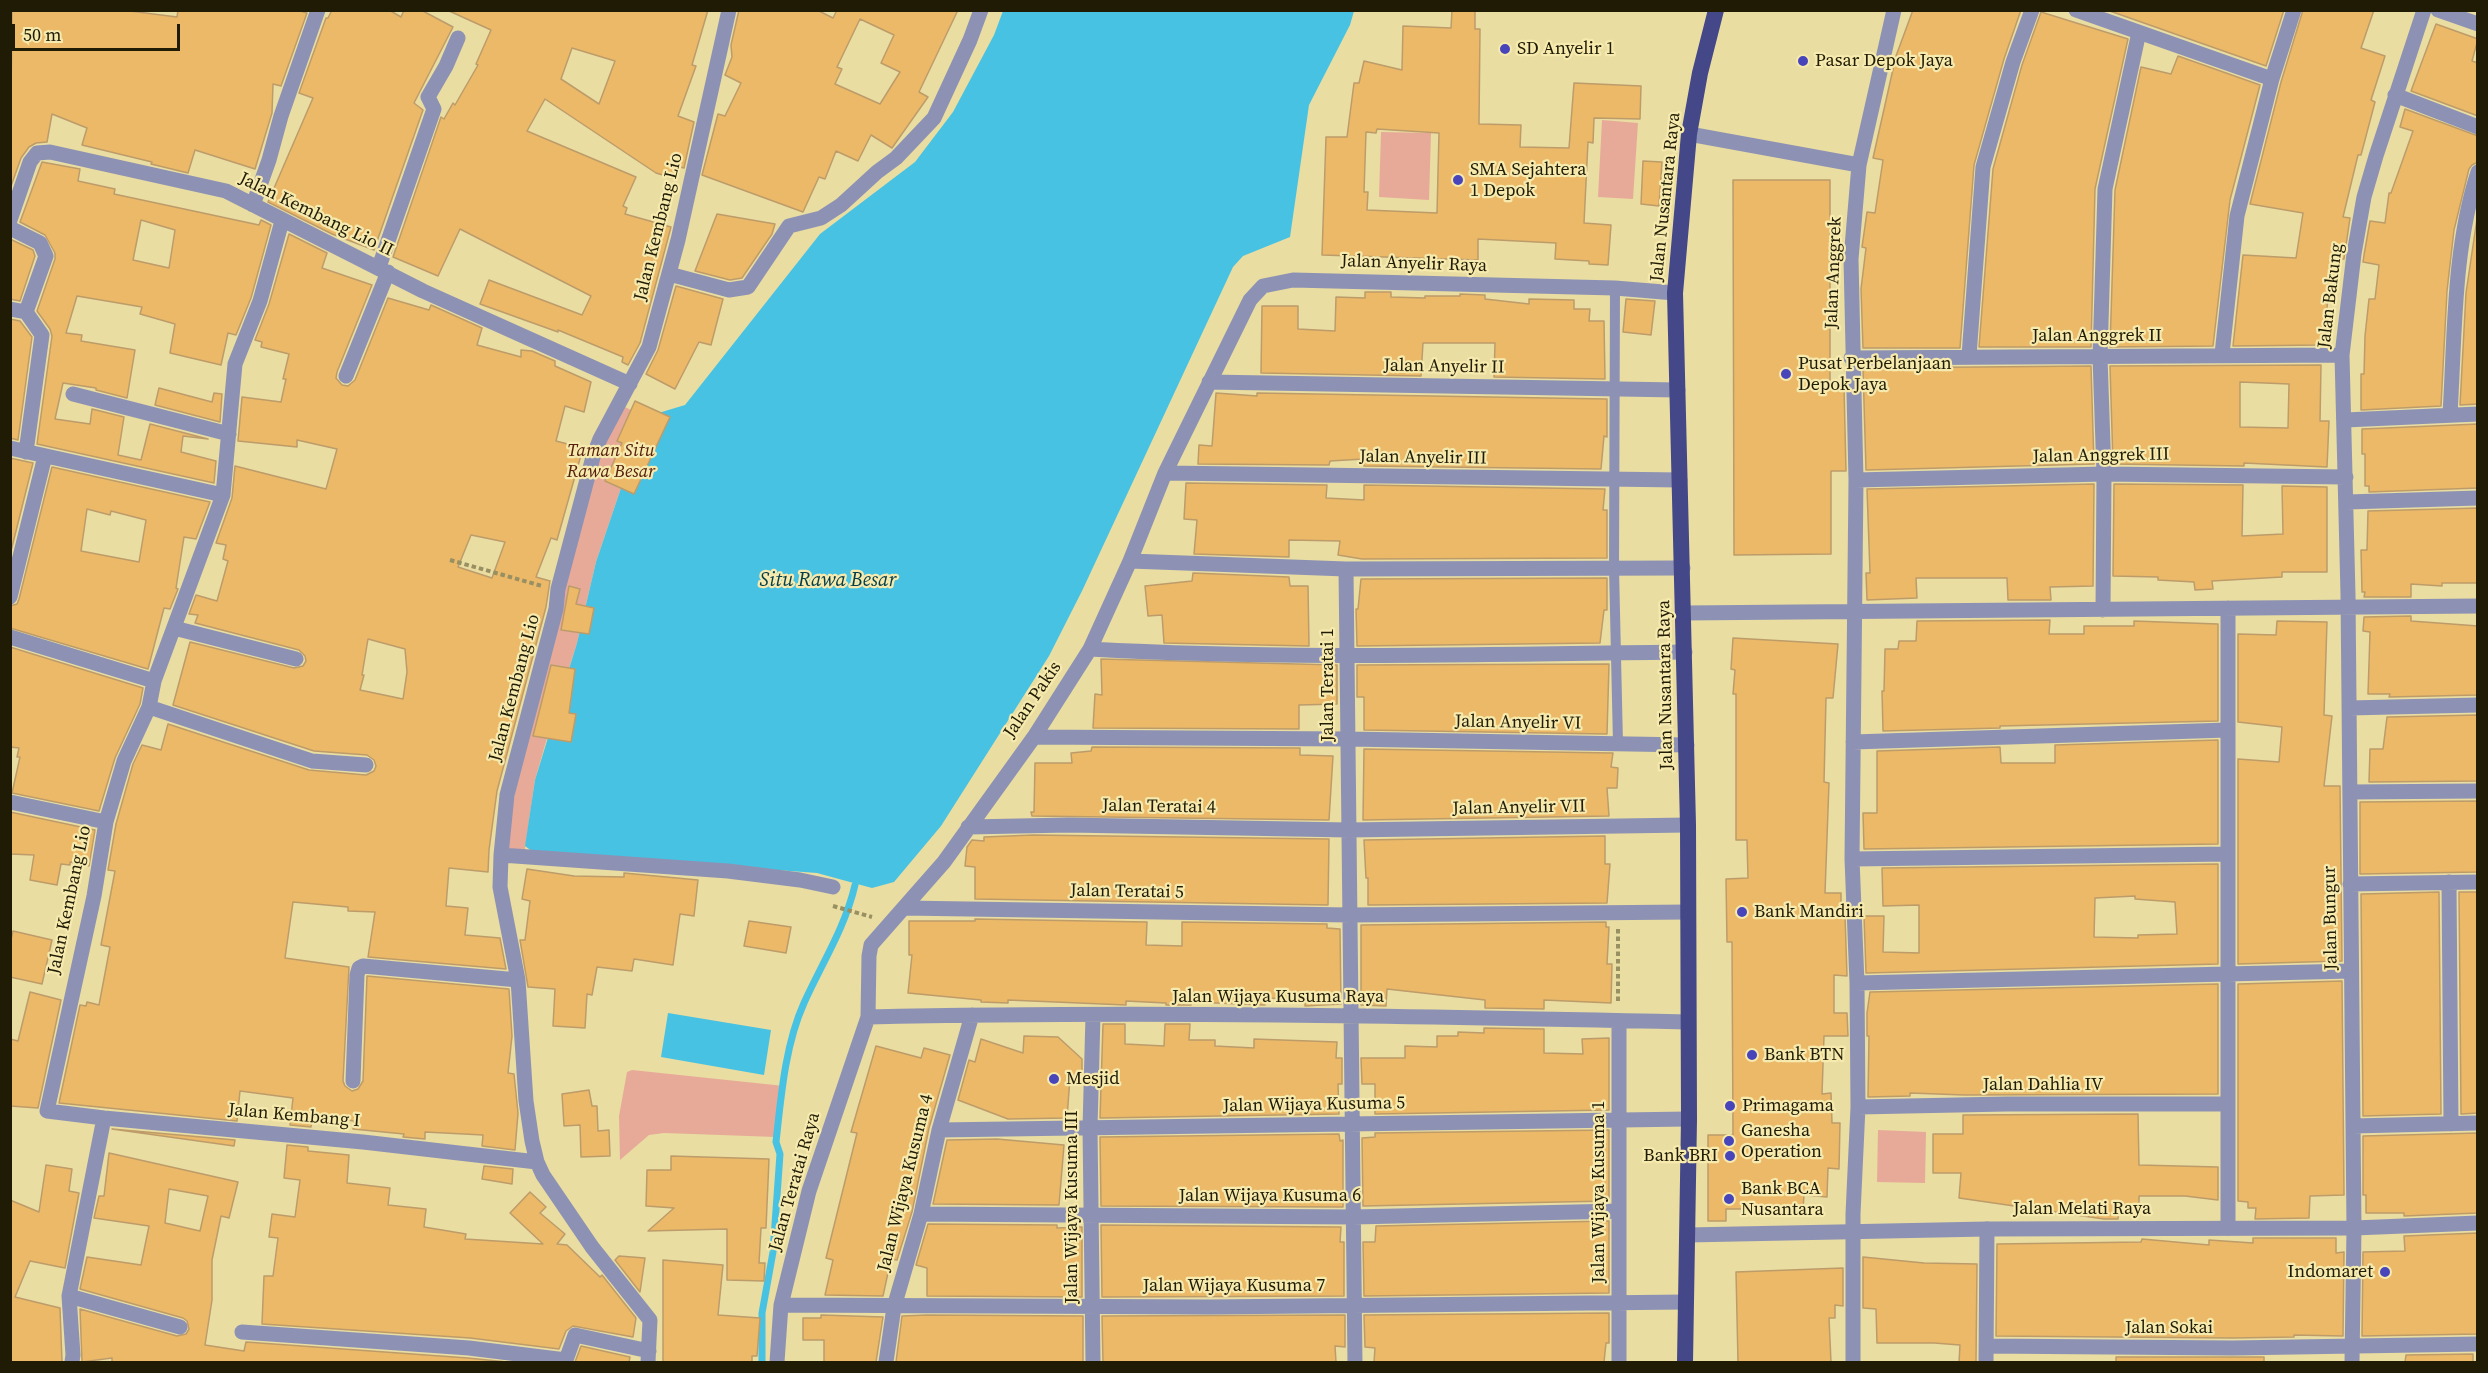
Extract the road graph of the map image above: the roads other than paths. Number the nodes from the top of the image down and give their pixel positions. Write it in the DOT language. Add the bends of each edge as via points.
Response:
graph roads {
  1 [pos="318,10"];
  2 [pos="981,10"];
  3 [pos="1716,10"];
  4 [pos="1894,10"];
  5 [pos="2032,10"];
  6 [pos="2076,10"];
  7 [pos="2294,10"];
  8 [pos="2424,10"];
  9 [pos="2438,10"];
  10 [pos="726,11"];
  11 [pos="2478,24"];
  12 [pos="2139,32"];
  13 [pos="458,38"];
  14 [pos="2272,79"];
  15 [pos="2395,95"];
  16 [pos="2478,127"];
  17 [pos="1689,134"];
  18 [pos="1859,165"];
  19 [pos="2478,171"];
  20 [pos="253,205"];
  21 [pos="10,220"];
  22 [pos="282,221"];
  23 [pos="10,228"];
  24 [pos="383,270"];
  25 [pos="669,274"];
  26 [pos="1615,288"];
  27 [pos="1675,292"];
  28 [pos="18,310"];
  29 [pos="2222,354"];
  30 [pos="2342,355"];
  31 [pos="1969,356"];
  32 [pos="2100,357"];
  33 [pos="1851,358"];
  34 [pos="346,376"];
  35 [pos="1209,382"];
  36 [pos="630,384"];
  37 [pos="1615,390"];
  38 [pos="1678,390"];
  39 [pos="73,394"];
  40 [pos="2450,414"];
  41 [pos="2478,414"];
  42 [pos="2345,420"];
  43 [pos="229,434"];
  44 [pos="10,448"];
  45 [pos="26,452"];
  46 [pos="45,456"];
  47 [pos="1165,473"];
  48 [pos="2104,474"];
  49 [pos="2346,477"];
  50 [pos="1614,480"];
  51 [pos="1680,480"];
  52 [pos="1856,480"];
  53 [pos="223,495"];
  54 [pos="2478,498"];
  55 [pos="2346,502"];
  56 [pos="1130,561"];
  57 [pos="1614,568"];
  58 [pos="1683,568"];
  59 [pos="1346,569"];
  60 [pos="10,597"];
  61 [pos="2348,602"];
  62 [pos="2478,606"];
  63 [pos="2228,608"];
  64 [pos="2103,610"];
  65 [pos="1855,612"];
  66 [pos="1684,613"];
  67 [pos="174,628"];
  68 [pos="10,636"];
  69 [pos="1090,649"];
  70 [pos="1685,652"];
  71 [pos="1616,653"];
  72 [pos="1348,654"];
  73 [pos="296,659"];
  74 [pos="154,681"];
  75 [pos="2478,705"];
  76 [pos="148,707"];
  77 [pos="2349,708"];
  78 [pos="2228,730"];
  79 [pos="1034,737"];
  80 [pos="1348,739"];
  81 [pos="1853,742"];
  82 [pos="1618,744"];
  83 [pos="1687,745"];
  84 [pos="366,765"];
  85 [pos="2478,791"];
  86 [pos="2350,792"];
  87 [pos="10,802"];
  88 [pos="106,822"];
  89 [pos="1688,825"];
  90 [pos="968,827"];
  91 [pos="1349,830"];
  92 [pos="2228,854"];
  93 [pos="501,855"];
  94 [pos="1852,860"];
  95 [pos="2449,882"];
  96 [pos="2478,882"];
  97 [pos="2350,884"];
  98 [pos="833,887"];
  99 [pos="904,908"];
  100 [pos="1688,912"];
  101 [pos="1350,915"];
  102 [pos="2351,971"];
  103 [pos="2228,974"];
  104 [pos="518,980"];
  105 [pos="1857,983"];
  106 [pos="972,1015"];
  107 [pos="1093,1015"];
  108 [pos="868,1017"];
  109 [pos="1351,1017"];
  110 [pos="1618,1021"];
  111 [pos="1688,1022"];
  112 [pos="353,1081"];
  113 [pos="2228,1104"];
  114 [pos="1858,1107"];
  115 [pos="47,1111"];
  116 [pos="104,1118"];
  117 [pos="1689,1119"];
  118 [pos="1619,1121"];
  119 [pos="1354,1123"];
  120 [pos="2478,1123"];
  121 [pos="2451,1124"];
  122 [pos="2353,1126"];
  123 [pos="1090,1128"];
  124 [pos="939,1130"];
  125 [pos="537,1162"];
  126 [pos="1619,1212"];
  127 [pos="921,1214"];
  128 [pos="1090,1214"];
  129 [pos="1353,1217"];
  130 [pos="2478,1223"];
  131 [pos="2228,1228"];
  132 [pos="2354,1228"];
  133 [pos="1987,1229"];
  134 [pos="1853,1234"];
  135 [pos="1687,1235"];
  136 [pos="69,1296"];
  137 [pos="1686,1302"];
  138 [pos="1619,1303"];
  139 [pos="782,1305"];
  140 [pos="1092,1305"];
  141 [pos="1354,1305"];
  142 [pos="894,1307"];
  143 [pos="180,1327"];
  144 [pos="242,1332"];
  145 [pos="2478,1344"];
  146 [pos="1986,1346"];
  147 [pos="2352,1346"];
  148 [pos="648,1357"];
  149 [pos="72,1362"];
  150 [pos="777,1362"];
  151 [pos="886,1362"];
  152 [pos="1092,1362"];
  153 [pos="1355,1362"];
  154 [pos="1618,1362"];
  155 [pos="1685,1362"];
  156 [pos="1853,1362"];
  157 [pos="1986,1362"];
  158 [pos="2352,1362"];
  1 -- 20 [label="street"];
  2 -- 25 [label="street" via="934,118 896,158 841,205 821,218 789,226 748,287 729,290"];
  3 -- 17 [label="highway, Jalan Nusantara Raya"];
  4 -- 18 [label="street, Jalan Anggrek"];
  5 -- 31 [label="street" via="1983,167"];
  6 -- 12 [label="street"];
  7 -- 14 [label="street"];
  8 -- 15 [label="street, Jalan Bakung"];
  9 -- 11 [label="street"];
  10 -- 25 [label="street, Jalan Kembang Lio"];
  12 -- 14 [label="street"];
  12 -- 32 [label="street" via="2105,189"];
  13 -- 24 [label="street" via="428,97 434,109"];
  14 -- 29 [label="street" via="2237,216"];
  15 -- 16 [label="street"];
  15 -- 30 [label="street, Jalan Bakung" via="2364,197"];
  17 -- 18 [label="street"];
  17 -- 27 [label="highway, Jalan Nusantara Raya"];
  18 -- 33 [label="street, Jalan Anggrek" via="1851,259"];
  19 -- 40 [label="street" via="2469,197 2457,282"];
  20 -- 21 [label="street, Jalan Kembang Lio II" via="226,191 50,152 37,153 30,162"];
  20 -- 22 [label="street, Jalan Kembang Lio II"];
  22 -- 24 [label="street, Jalan Kembang Lio II"];
  22 -- 43 [label="street, Jalan Kembang Lio" via="260,301 235,364"];
  23 -- 28 [label="street" via="40,243 46,256"];
  24 -- 34 [label="street"];
  24 -- 36 [label="street, Jalan Kembang Lio II"];
  25 -- 36 [label="street, Jalan Kembang Lio" via="649,347"];
  26 -- 27 [label="street, Jalan Anyelir Raya"];
  26 -- 35 [label="street, Jalan Anyelir Raya" via="1274,282 1263,286 1250,300"];
  26 -- 37 [label="lane"];
  27 -- 38 [label="highway, Jalan Nusantara Raya"];
  28 -- 45 [label="street" via="42,336"];
  29 -- 30 [label="street, Jalan Anggrek II"];
  29 -- 32 [label="street, Jalan Anggrek II"];
  30 -- 42 [label="street, Jalan Bakung"];
  31 -- 32 [label="street, Jalan Anggrek II"];
  31 -- 33 [label="street, Jalan Anggrek II"];
  32 -- 48 [label="street"];
  33 -- 52 [label="street, Jalan Anggrek"];
  35 -- 37 [label="street, Jalan Anyelir II"];
  35 -- 47 [label="street, Jalan Pakis"];
  36 -- 93 [label="street, Jalan Kembang Lio" via="589,467 507,795"];
  37 -- 38 [label="street, Jalan Anyelir II"];
  37 -- 50 [label="lane"];
  38 -- 51 [label="highway, Jalan Nusantara Raya"];
  39 -- 43 [label="street"];
  40 -- 41 [label="street"];
  40 -- 42 [label="street"];
  42 -- 49 [label="street, Jalan Bakung"];
  43 -- 53 [label="street, Jalan Kembang Lio"];
  44 -- 45 [label="street"];
  45 -- 46 [label="street"];
  46 -- 53 [label="street"];
  46 -- 60 [label="street"];
  47 -- 50 [label="street, Jalan Anyelir III"];
  47 -- 56 [label="street, Jalan Pakis"];
  48 -- 49 [label="street, Jalan Anggrek III"];
  48 -- 52 [label="street, Jalan Anggrek III"];
  48 -- 64 [label="street"];
  49 -- 55 [label="street, Jalan Bakung"];
  50 -- 51 [label="street, Jalan Anyelir III"];
  50 -- 57 [label="lane"];
  51 -- 58 [label="highway, Jalan Nusantara Raya"];
  52 -- 65 [label="street, Jalan Anggrek"];
  53 -- 67 [label="street, Jalan Kembang Lio"];
  54 -- 55 [label="street"];
  55 -- 61 [label="street, Jalan Bakung"];
  56 -- 59 [label="street"];
  56 -- 69 [label="street, Jalan Pakis"];
  57 -- 58 [label="street"];
  57 -- 59 [label="street"];
  57 -- 71 [label="lane"];
  58 -- 66 [label="highway, Jalan Nusantara Raya"];
  59 -- 72 [label="street, Jalan Teratai 1"];
  61 -- 62 [label="street"];
  61 -- 63 [label="street"];
  61 -- 77 [label="street, Jalan Bungur"];
  63 -- 64 [label="street"];
  63 -- 78 [label="street"];
  64 -- 65 [label="street"];
  65 -- 66 [label="street"];
  65 -- 81 [label="street, Jalan Anggrek"];
  66 -- 70 [label="highway, Jalan Nusantara Raya"];
  67 -- 73 [label="street"];
  67 -- 74 [label="street, Jalan Kembang Lio"];
  68 -- 74 [label="street"];
  69 -- 72 [label="street"];
  69 -- 79 [label="street, Jalan Pakis"];
  70 -- 71 [label="street"];
  70 -- 83 [label="highway, Jalan Nusantara Raya"];
  71 -- 72 [label="street"];
  71 -- 82 [label="lane"];
  72 -- 80 [label="street, Jalan Teratai 1"];
  74 -- 76 [label="street, Jalan Kembang Lio"];
  75 -- 77 [label="street"];
  76 -- 84 [label="street" via="312,761"];
  76 -- 88 [label="street, Jalan Kembang Lio" via="124,761"];
  77 -- 86 [label="street, Jalan Bungur"];
  78 -- 81 [label="street"];
  78 -- 92 [label="street"];
  79 -- 80 [label="street, Jalan Anyelir VI"];
  79 -- 90 [label="street, Jalan Pakis"];
  80 -- 82 [label="street, Jalan Anyelir VI"];
  80 -- 91 [label="street, Jalan Teratai 1"];
  81 -- 94 [label="street, Jalan Anggrek"];
  82 -- 83 [label="street, Jalan Anyelir VI"];
  83 -- 89 [label="highway, Jalan Nusantara Raya"];
  85 -- 86 [label="street"];
  86 -- 97 [label="street, Jalan Bungur"];
  87 -- 88 [label="street"];
  88 -- 115 [label="street, Jalan Kembang Lio" via="94,896"];
  89 -- 91 [label="street, Jalan Anyelir VII"];
  89 -- 100 [label="highway, Jalan Nusantara Raya"];
  90 -- 91 [label="street, Jalan Teratai 4"];
  90 -- 99 [label="street, Jalan Pakis"];
  91 -- 101 [label="street, Jalan Teratai 1"];
  92 -- 94 [label="street"];
  92 -- 103 [label="street"];
  93 -- 98 [label="street" via="728,871"];
  93 -- 104 [label="street, Jalan Kembang Lio" via="500,887"];
  94 -- 105 [label="street, Jalan Anggrek"];
  95 -- 96 [label="street"];
  95 -- 97 [label="street"];
  95 -- 121 [label="street"];
  97 -- 102 [label="street, Jalan Bungur"];
  99 -- 101 [label="street, Jalan Teratai 5"];
  99 -- 108 [label="street, Jalan Pakis" via="871,945"];
  100 -- 101 [label="street, Jalan Teratai 5"];
  100 -- 111 [label="highway, Jalan Nusantara Raya"];
  101 -- 109 [label="street, Jalan Teratai 1"];
  102 -- 103 [label="street"];
  102 -- 122 [label="street, Jalan Bungur"];
  103 -- 105 [label="street"];
  103 -- 113 [label="street"];
  104 -- 112 [label="street" via="359,968"];
  104 -- 125 [label="street, Jalan Kembang Lio" via="526,1101"];
  105 -- 114 [label="street, Jalan Anggrek"];
  106 -- 107 [label="street, Jalan Wijaya Kusuma Raya"];
  106 -- 108 [label="street, Jalan Wijaya Kusuma Raya"];
  106 -- 124 [label="street, Jalan Wijaya Kusuma 4"];
  107 -- 109 [label="street, Jalan Wijaya Kusuma Raya"];
  107 -- 123 [label="street, Jalan Wijaya Kusuma III"];
  108 -- 139 [label="street, Jalan Teratai Raya" via="809,1191"];
  109 -- 110 [label="street, Jalan Wijaya Kusuma Raya"];
  109 -- 119 [label="street, Jalan Teratai 1"];
  110 -- 111 [label="street, Jalan Wijaya Kusuma Raya"];
  110 -- 118 [label="street, Jalan Wijaya Kusuma 1"];
  111 -- 117 [label="highway, Jalan Nusantara Raya"];
  113 -- 114 [label="street, Jalan Dahlia IV"];
  113 -- 131 [label="street"];
  114 -- 134 [label="street, Jalan Anggrek"];
  115 -- 116 [label="street, Jalan Kembang I"];
  116 -- 125 [label="street, Jalan Kembang I"];
  116 -- 136 [label="street"];
  117 -- 118 [label="street, Jalan Wijaya Kusuma 5"];
  117 -- 135 [label="highway, Jalan Nusantara Raya"];
  118 -- 119 [label="street, Jalan Wijaya Kusuma 5"];
  118 -- 126 [label="street, Jalan Wijaya Kusuma 1"];
  119 -- 123 [label="street, Jalan Wijaya Kusuma 5"];
  119 -- 129 [label="street, Jalan Teratai 1"];
  120 -- 121 [label="street"];
  121 -- 122 [label="street"];
  122 -- 132 [label="street, Jalan Bungur"];
  123 -- 124 [label="street, Jalan Wijaya Kusuma 5"];
  123 -- 128 [label="street, Jalan Wijaya Kusuma III"];
  124 -- 127 [label="street, Jalan Wijaya Kusuma 4"];
  125 -- 148 [label="street, Jalan Kembang Lio" via="592,1247 650,1320"];
  126 -- 129 [label="street, Jalan Wijaya Kusuma 6"];
  126 -- 138 [label="street, Jalan Wijaya Kusuma 1"];
  127 -- 128 [label="street, Jalan Wijaya Kusuma 6"];
  127 -- 142 [label="street, Jalan Wijaya Kusuma 4"];
  128 -- 129 [label="street, Jalan Wijaya Kusuma 6"];
  128 -- 140 [label="street, Jalan Wijaya Kusuma III"];
  129 -- 141 [label="street, Jalan Teratai 1"];
  130 -- 132 [label="street, Jalan Melati Raya"];
  131 -- 132 [label="street, Jalan Melati Raya"];
  131 -- 133 [label="street, Jalan Melati Raya"];
  132 -- 147 [label="street, Jalan Bungur"];
  133 -- 134 [label="street, Jalan Melati Raya"];
  133 -- 146 [label="street"];
  134 -- 135 [label="street, Jalan Melati Raya"];
  134 -- 156 [label="street, Jalan Anggrek"];
  135 -- 137 [label="highway, Jalan Nusantara Raya"];
  136 -- 143 [label="street"];
  136 -- 149 [label="street"];
  137 -- 138 [label="street, Jalan Wijaya Kusuma 7"];
  137 -- 155 [label="highway, Jalan Nusantara Raya"];
  138 -- 141 [label="street, Jalan Wijaya Kusuma 7"];
  138 -- 154 [label="street, Jalan Wijaya Kusuma 1"];
  139 -- 142 [label="street, Jalan Wijaya Kusuma 7"];
  139 -- 150 [label="street, Jalan Teratai Raya"];
  140 -- 141 [label="street, Jalan Wijaya Kusuma 7"];
  140 -- 142 [label="street, Jalan Wijaya Kusuma 7"];
  140 -- 152 [label="street, Jalan Wijaya Kusuma III"];
  141 -- 153 [label="street, Jalan Teratai 1"];
  142 -- 151 [label="street, Jalan Wijaya Kusuma 4"];
  144 -- 148 [label="street" via="470,1348 566,1360 575,1335"];
  145 -- 147 [label="street, Jalan Sokai"];
  146 -- 147 [label="street, Jalan Sokai"];
  146 -- 157 [label="street"];
  147 -- 158 [label="street, Jalan Bungur"];
}
